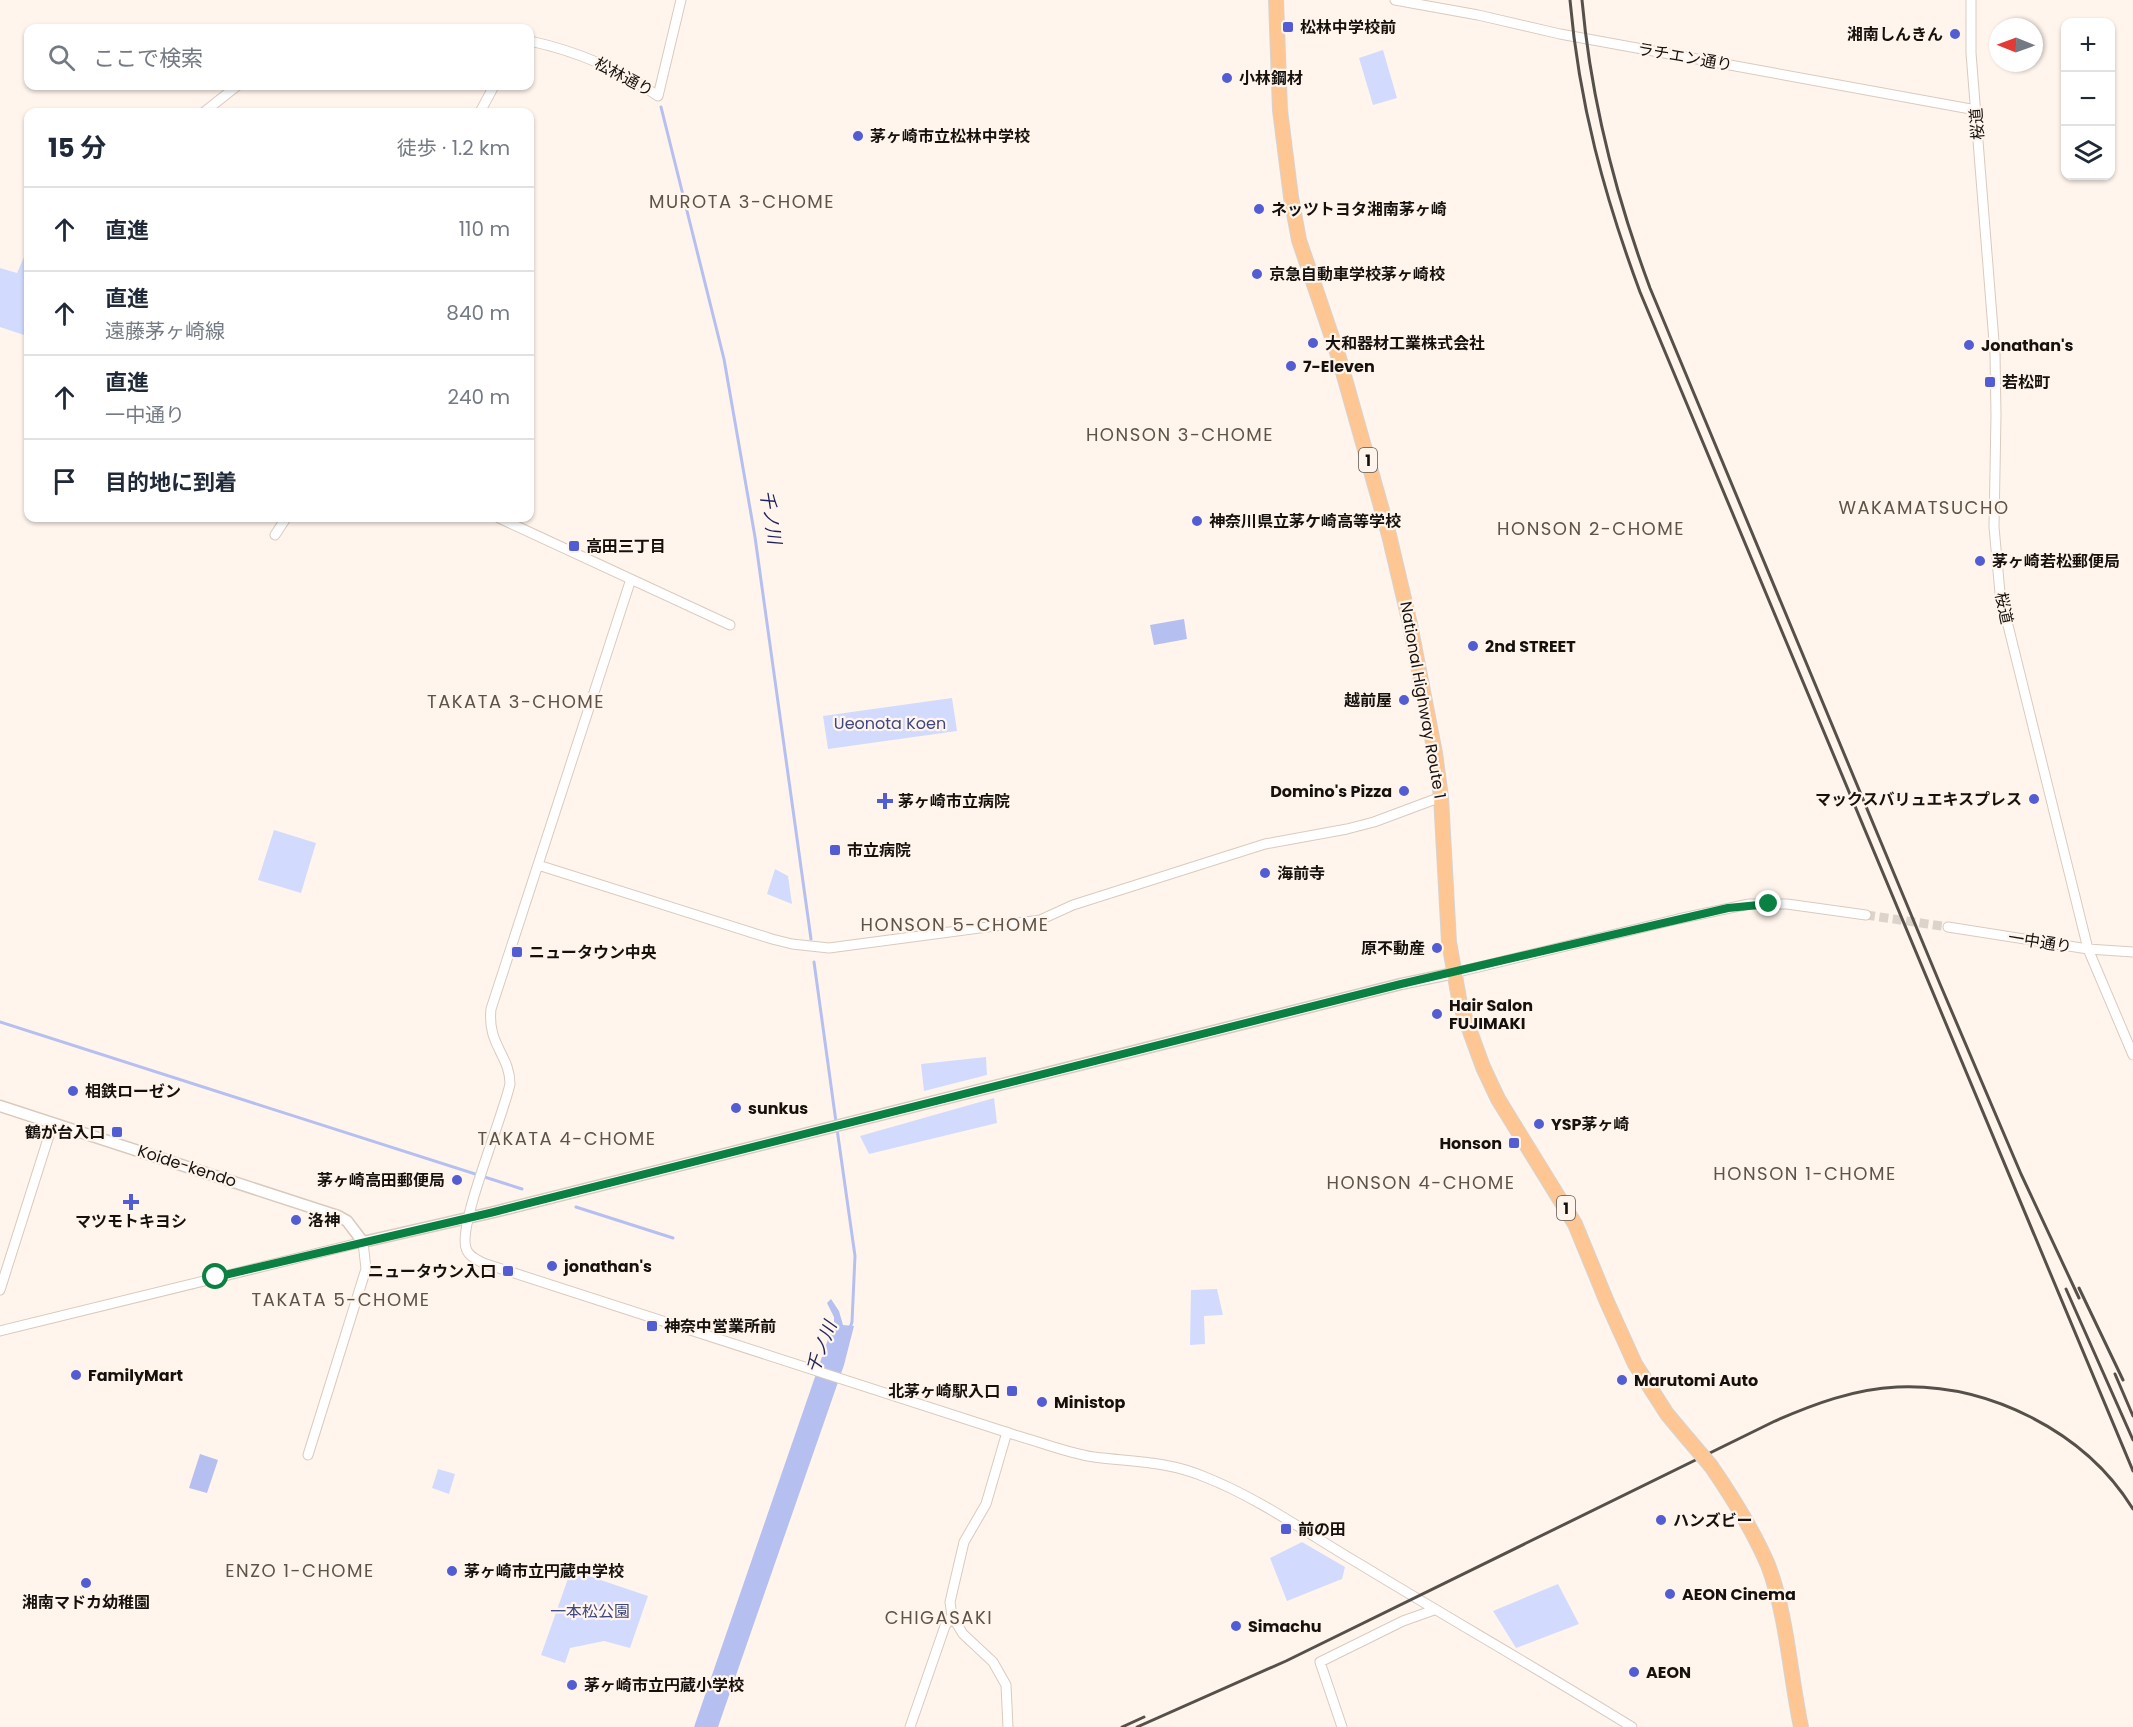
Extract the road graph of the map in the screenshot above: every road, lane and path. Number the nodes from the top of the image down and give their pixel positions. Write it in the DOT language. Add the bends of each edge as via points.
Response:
graph roads {
  1 [pos="681,0"];
  2 [pos="1276,0"];
  3 [pos="1395,0"];
  4 [pos="1971,0"];
  5 [pos="534,42"];
  6 [pos="232,90"];
  7 [pos="492,90"];
  8 [pos="209,108"];
  9 [pos="482,108"];
  10 [pos="1976,110"];
  11 [pos="283,522"];
  12 [pos="508,522"];
  13 [pos="275,535"];
  14 [pos="631,579"];
  15 [pos="730,625"];
  16 [pos="1441,797"];
  17 [pos="538,865"];
  18 [pos="1866,915"];
  19 [pos="1948,927"];
  20 [pos="2088,949"];
  21 [pos="2133,952"];
  22 [pos="1454,973"];
  23 [pos="2133,1055"];
  24 [pos="0,1106"];
  25 [pos="53,1123"];
  26 [pos="468,1217"];
  27 [pos="363,1242"];
  28 [pos="0,1290"];
  29 [pos="0,1331"];
  30 [pos="1007,1432"];
  31 [pos="308,1455"];
  32 [pos="1434,1610"];
  33 [pos="952,1616"];
  34 [pos="910,1727"];
  35 [pos="1008,1727"];
  36 [pos="1342,1727"];
  37 [pos="1632,1727"];
  38 [pos="1801,1727"];
  1 -- 5 [label="street, 松林通り" via="658,96 591,59"];
  2 -- 16 [label="highway, National Highway Route 1 / 1" via="1281,120 1299,240 1339,358 1396,562"];
  3 -- 10 [label="street, ラチエン通り"];
  4 -- 10 [label="street, 桜道"];
  6 -- 8 [label="street"];
  7 -- 9 [label="street"];
  10 -- 20 [label="street, 桜道" via="1995,354 1996,569"];
  11 -- 13 [label="street"];
  12 -- 14 [label="street"];
  14 -- 15 [label="street"];
  14 -- 17 [label="street"];
  16 -- 17 [label="street" via="1356,827 1265,844 1073,905 1040,920 829,948 772,939"];
  16 -- 22 [label="highway, National Highway Route 1 / 1"];
  17 -- 26 [label="street" via="491,1009 490,1030 507,1067 510,1084"];
  18 -- 22 [label="street" via="1787,904 1749,904"];
  19 -- 20 [label="street, 一中通り"];
  20 -- 21 [label="street, 一中通り"];
  20 -- 23 [label="street, 桜道"];
  22 -- 26 [label="main road"];
  22 -- 38 [label="highway, National Highway Route 1 / 1, bridge" via="1470,1033 1498,1099 1575,1224 1635,1364 1668,1414 1711,1466 1750,1527 1768,1568 1785,1628"];
  24 -- 25 [label="main road, Koide-kendo"];
  25 -- 27 [label="main road, Koide-kendo" via="338,1216 353,1227"];
  25 -- 28 [label="street"];
  26 -- 27 [label="main road"];
  26 -- 30 [label="street" via="466,1251 483,1263"];
  27 -- 29 [label="street"];
  27 -- 31 [label="street" via="366,1269"];
  30 -- 32 [label="street" via="1076,1453 1159,1463 1203,1476 1263,1506"];
  30 -- 33 [label="street" via="986,1504 964,1542 950,1602"];
  32 -- 36 [label="street" via="1402,1621 1320,1662"];
  32 -- 37 [label="street"];
  33 -- 34 [label="street" via="945,1626"];
  33 -- 35 [label="street" via="963,1634 993,1662 1006,1685"];
}
